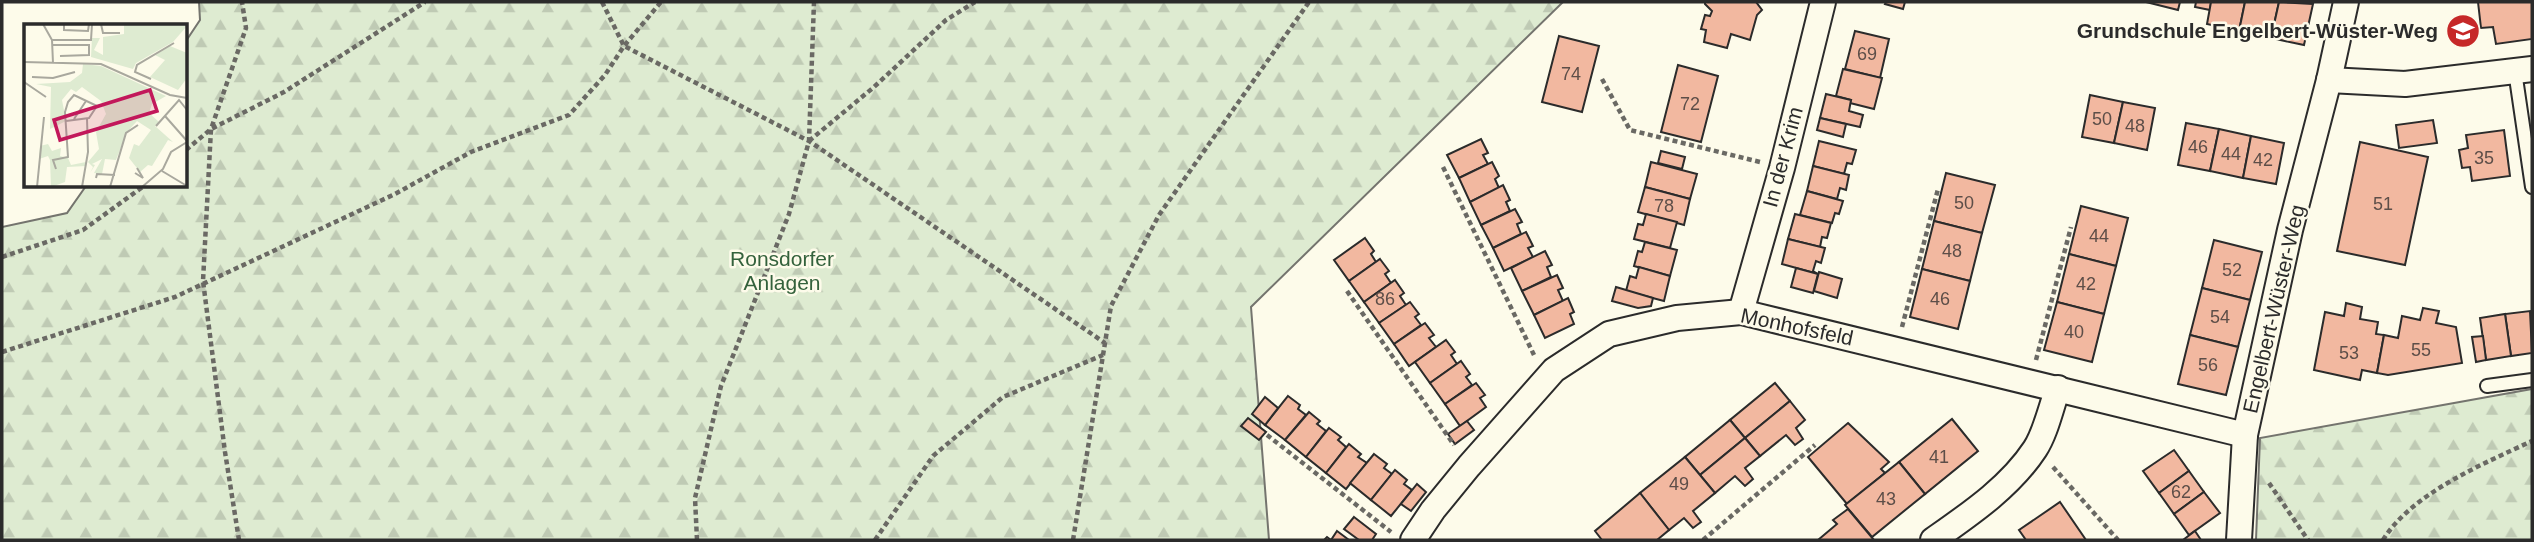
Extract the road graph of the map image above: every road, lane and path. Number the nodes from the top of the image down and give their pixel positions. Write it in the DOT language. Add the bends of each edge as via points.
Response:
graph roads {
  1 [pos="242,2"];
  2 [pos="425,2"];
  3 [pos="602,2"];
  4 [pos="661,2"];
  5 [pos="814,2"];
  6 [pos="975,2"];
  7 [pos="1309,2"];
  8 [pos="1822,2"];
  9 [pos="2346,2"];
  10 [pos="624,46"];
  11 [pos="2524,70"];
  12 [pos="1602,79"];
  13 [pos="2329,80"];
  14 [pos="211,129"];
  15 [pos="809,141"];
  16 [pos="187,149"];
  17 [pos="1443,167"];
  18 [pos="1782,168"];
  19 [pos="143,187"];
  20 [pos="2532,187"];
  21 [pos="1938,190"];
  22 [pos="2071,227"];
  23 [pos="2,257"];
  24 [pos="203,282"];
  25 [pos="1347,291"];
  26 [pos="1741,312"];
  27 [pos="1105,343"];
  28 [pos="1896,349"];
  29 [pos="2,352"];
  30 [pos="1103,355"];
  31 [pos="1546,379"];
  32 [pos="2532,380"];
  33 [pos="2031,382"];
  34 [pos="2487,386"];
  35 [pos="2058,388"];
  36 [pos="1268,436"];
  37 [pos="2245,440"];
  38 [pos="2532,440"];
  39 [pos="1815,445"];
  40 [pos="2036,448"];
  41 [pos="1469,466"];
  42 [pos="239,540"];
  43 [pos="697,540"];
  44 [pos="875,540"];
  45 [pos="1073,540"];
  46 [pos="1401,540"];
  47 [pos="1413,540"];
  48 [pos="1703,540"];
  49 [pos="1933,540"];
  50 [pos="2118,540"];
  51 [pos="2239,540"];
  52 [pos="2308,540"];
  53 [pos="2383,540"];
  1 -- 14 [label="path" via="246,28"];
  2 -- 14 [label="path" via="284,92"];
  3 -- 10 [label="path"];
  4 -- 10 [label="path"];
  5 -- 15 [label="path"];
  6 -- 15 [label="path" via="946,20"];
  7 -- 27 [label="path" via="1159,215 1111,306"];
  8 -- 18 [label="street, In der Krim"];
  9 -- 13 [label="street, Engelbert-Wüster-Weg"];
  10 -- 15 [label="path"];
  10 -- 24 [label="path" via="569,115 471,152 395,194"];
  11 -- 13 [label="street" via="2405,84"];
  11 -- 20 [label="lane"];
  12 -- 18 [label="path" via="1630,130"];
  13 -- 37 [label="street, Engelbert-Wüster-Weg" via="2290,230"];
  14 -- 16 [label="path"];
  14 -- 24 [label="path"];
  15 -- 27 [label="path"];
  15 -- 43 [label="path" via="789,214 721,386 695,498"];
  17 -- 31 [label="path"];
  18 -- 26 [label="street, In der Krim"];
  19 -- 23 [label="path" via="83,230"];
  21 -- 28 [label="path"];
  22 -- 33 [label="path"];
  24 -- 29 [label="path" via="175,296"];
  24 -- 42 [label="path"];
  25 -- 41 [label="path"];
  26 -- 28 [label="street, Monhofsfeld"];
  26 -- 31 [label="street, Monhofsfeld" via="1677,318 1609,334"];
  27 -- 30 [label="path"];
  28 -- 33 [label="street, Monhofsfeld"];
  30 -- 44 [label="path" via="1003,397 933,456"];
  30 -- 45 [label="path"];
  31 -- 41 [label="street, Monhofsfeld"];
  32 -- 34 [label="lane"];
  33 -- 35 [label="street, Monhofsfeld"];
  35 -- 37 [label="street, Monhofsfeld"];
  35 -- 40 [label="street"];
  36 -- 46 [label="path"];
  37 -- 51 [label="street, Engelbert-Wüster-Weg"];
  37 -- 52 [label="path"];
  38 -- 53 [label="path" via="2419,500"];
  39 -- 48 [label="path"];
  40 -- 49 [label="street" via="2007,482"];
  40 -- 50 [label="path"];
  41 -- 47 [label="street, Monhofsfeld"];
}
